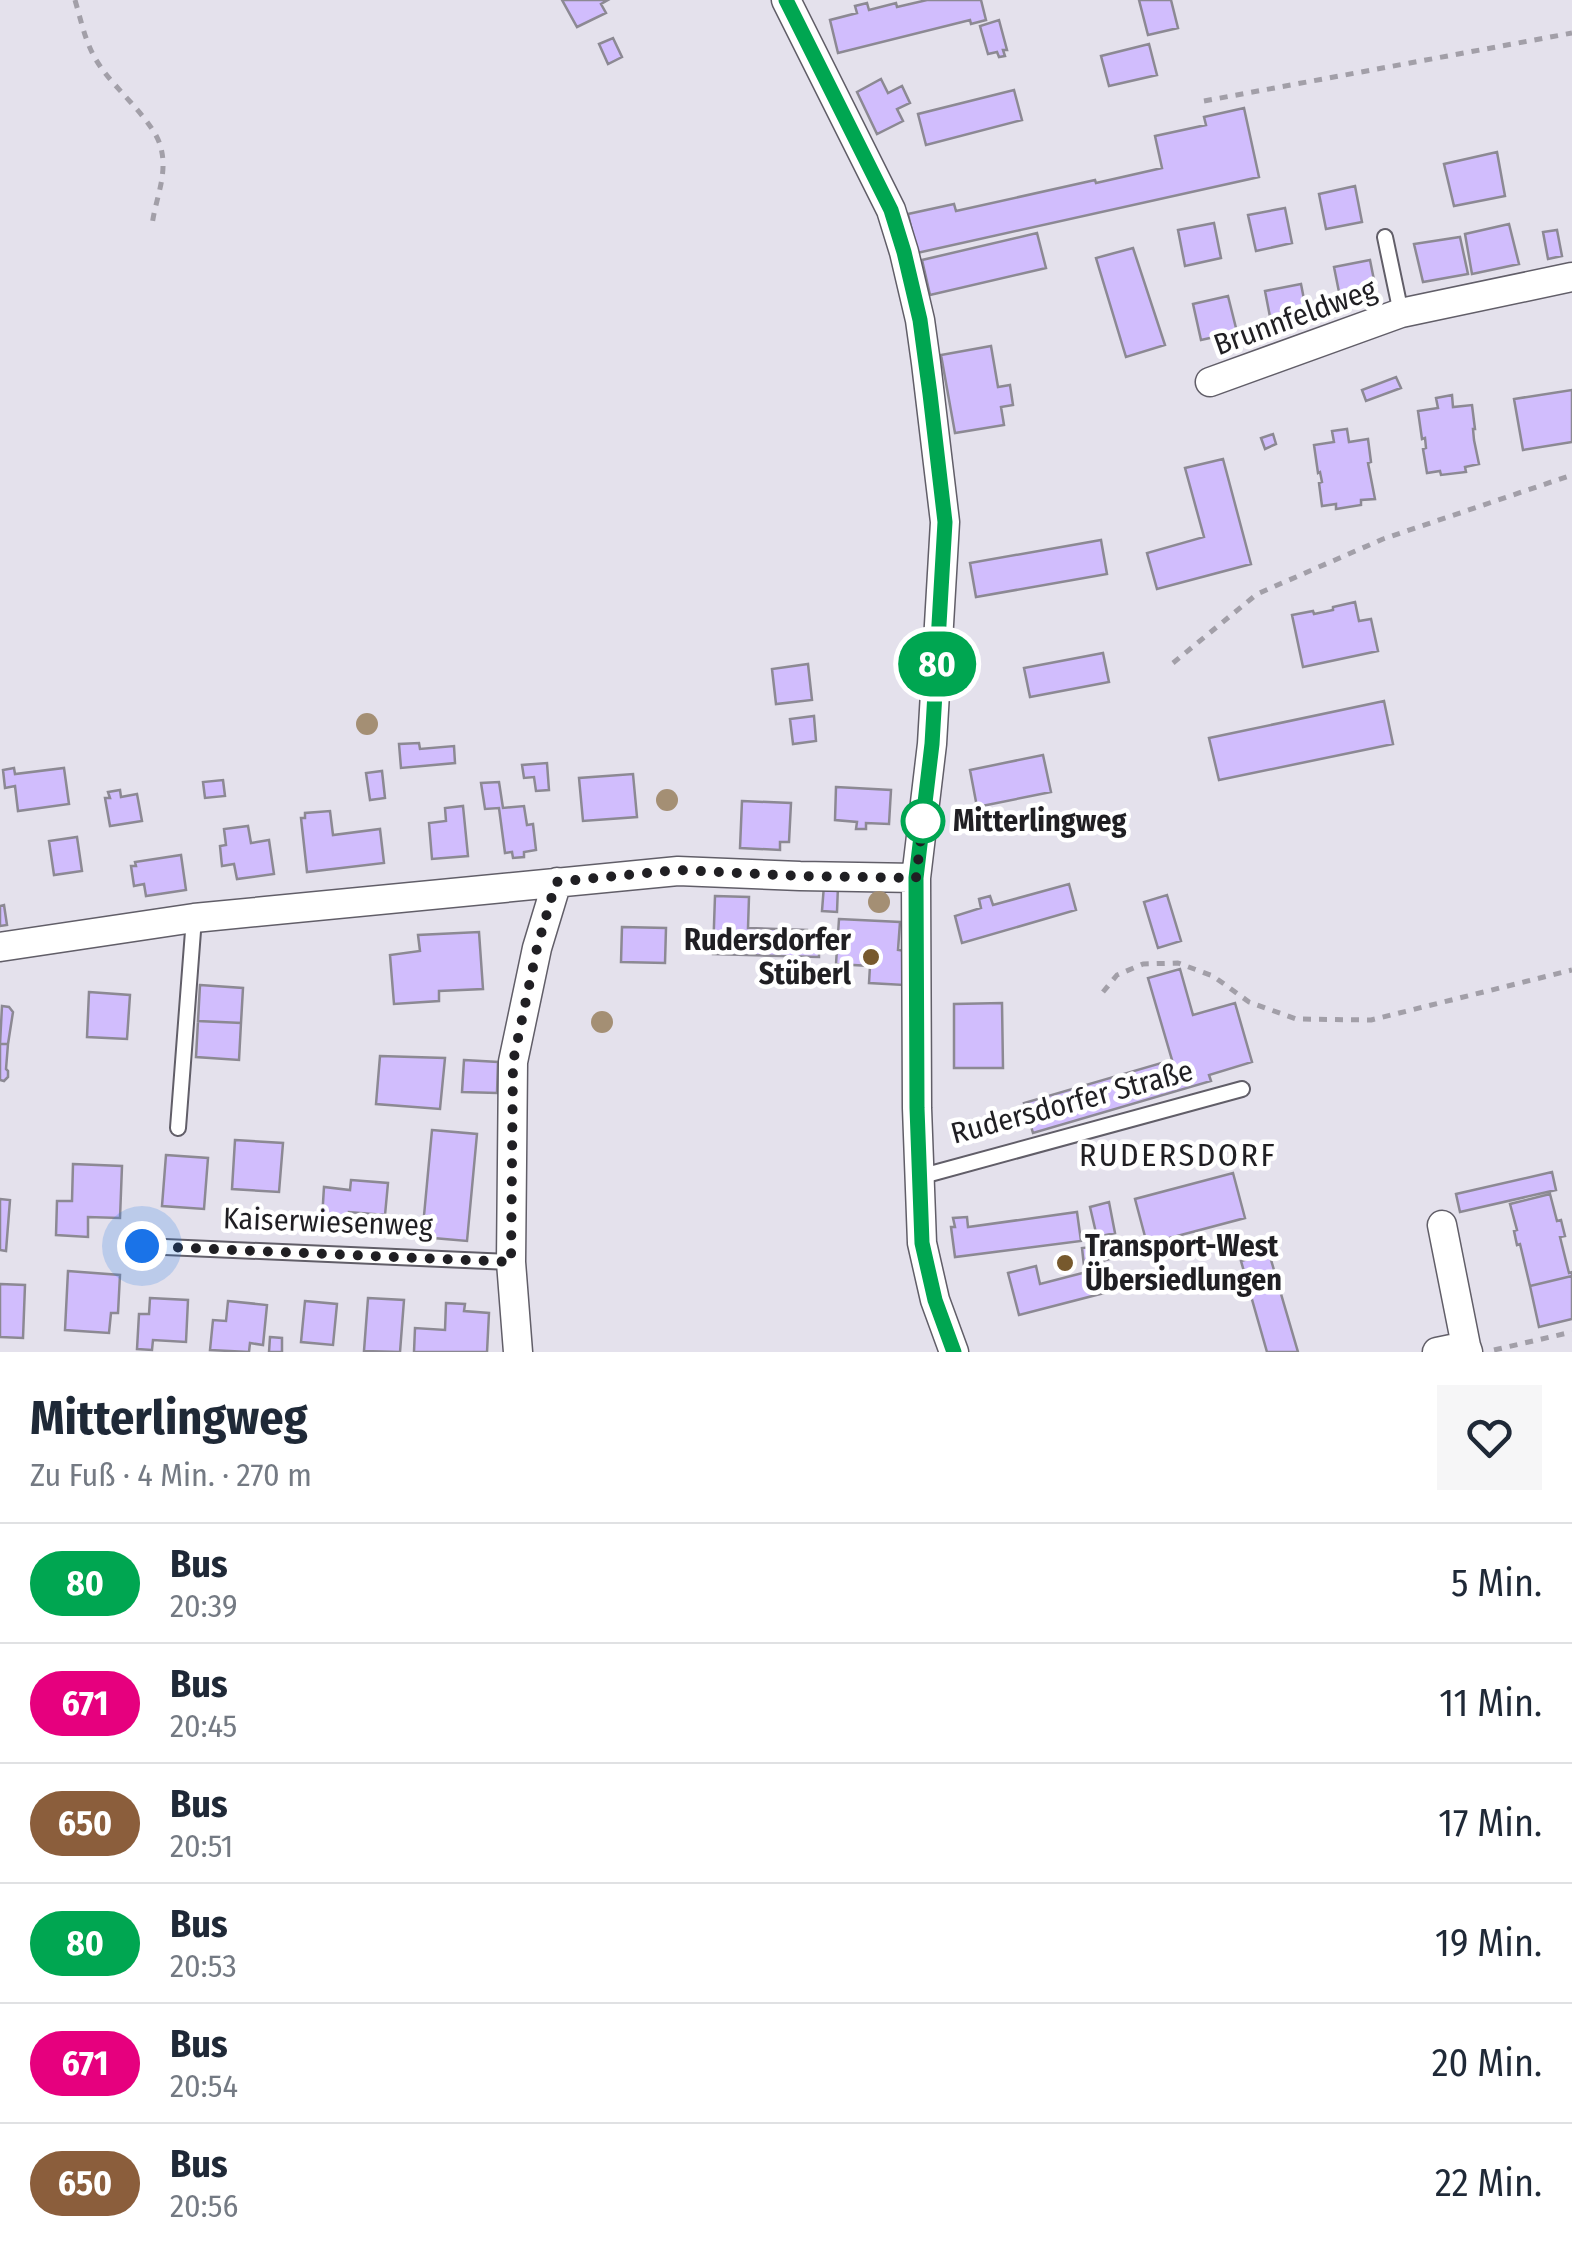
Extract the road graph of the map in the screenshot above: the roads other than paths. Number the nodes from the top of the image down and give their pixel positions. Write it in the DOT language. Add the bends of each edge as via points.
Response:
graph roads {
  1 [pos="786,0"];
  2 [pos="1385,238"];
  3 [pos="1572,277"];
  4 [pos="1402,313"];
  5 [pos="1210,382"];
  6 [pos="916,878"];
  7 [pos="556,882"];
  8 [pos="194,918"];
  9 [pos="0,947"];
  10 [pos="1242,1089"];
  11 [pos="178,1128"];
  12 [pos="919,1177"];
  13 [pos="1442,1224"];
  14 [pos="142,1246"];
  15 [pos="511,1262"];
  16 [pos="1467,1349"];
  17 [pos="518,1352"];
  18 [pos="954,1352"];
  19 [pos="1437,1352"];
  1 -- 6 [label="street, Rudersdorfer Straße" via="891,210 920,320 945,522 932,744"];
  2 -- 4 [label="lane, Brunnfeldweg"];
  3 -- 4 [label="street, Brunnfeldweg"];
  4 -- 5 [label="street, Brunnfeldweg"];
  6 -- 7 [label="street" via="678,870"];
  6 -- 12 [label="street, Rudersdorfer Straße"];
  7 -- 8 [label="street"];
  7 -- 15 [label="street" via="513,1062"];
  8 -- 9 [label="street"];
  8 -- 11 [label="lane"];
  10 -- 12 [label="lane, Rudersdorfer Straße"];
  12 -- 18 [label="street, Rudersdorfer Straße" via="922,1243"];
  13 -- 16 [label="street"];
  14 -- 15 [label="lane, Kaiserwiesenweg"];
  15 -- 17 [label="street"];
  16 -- 19 [label="street"];
}
